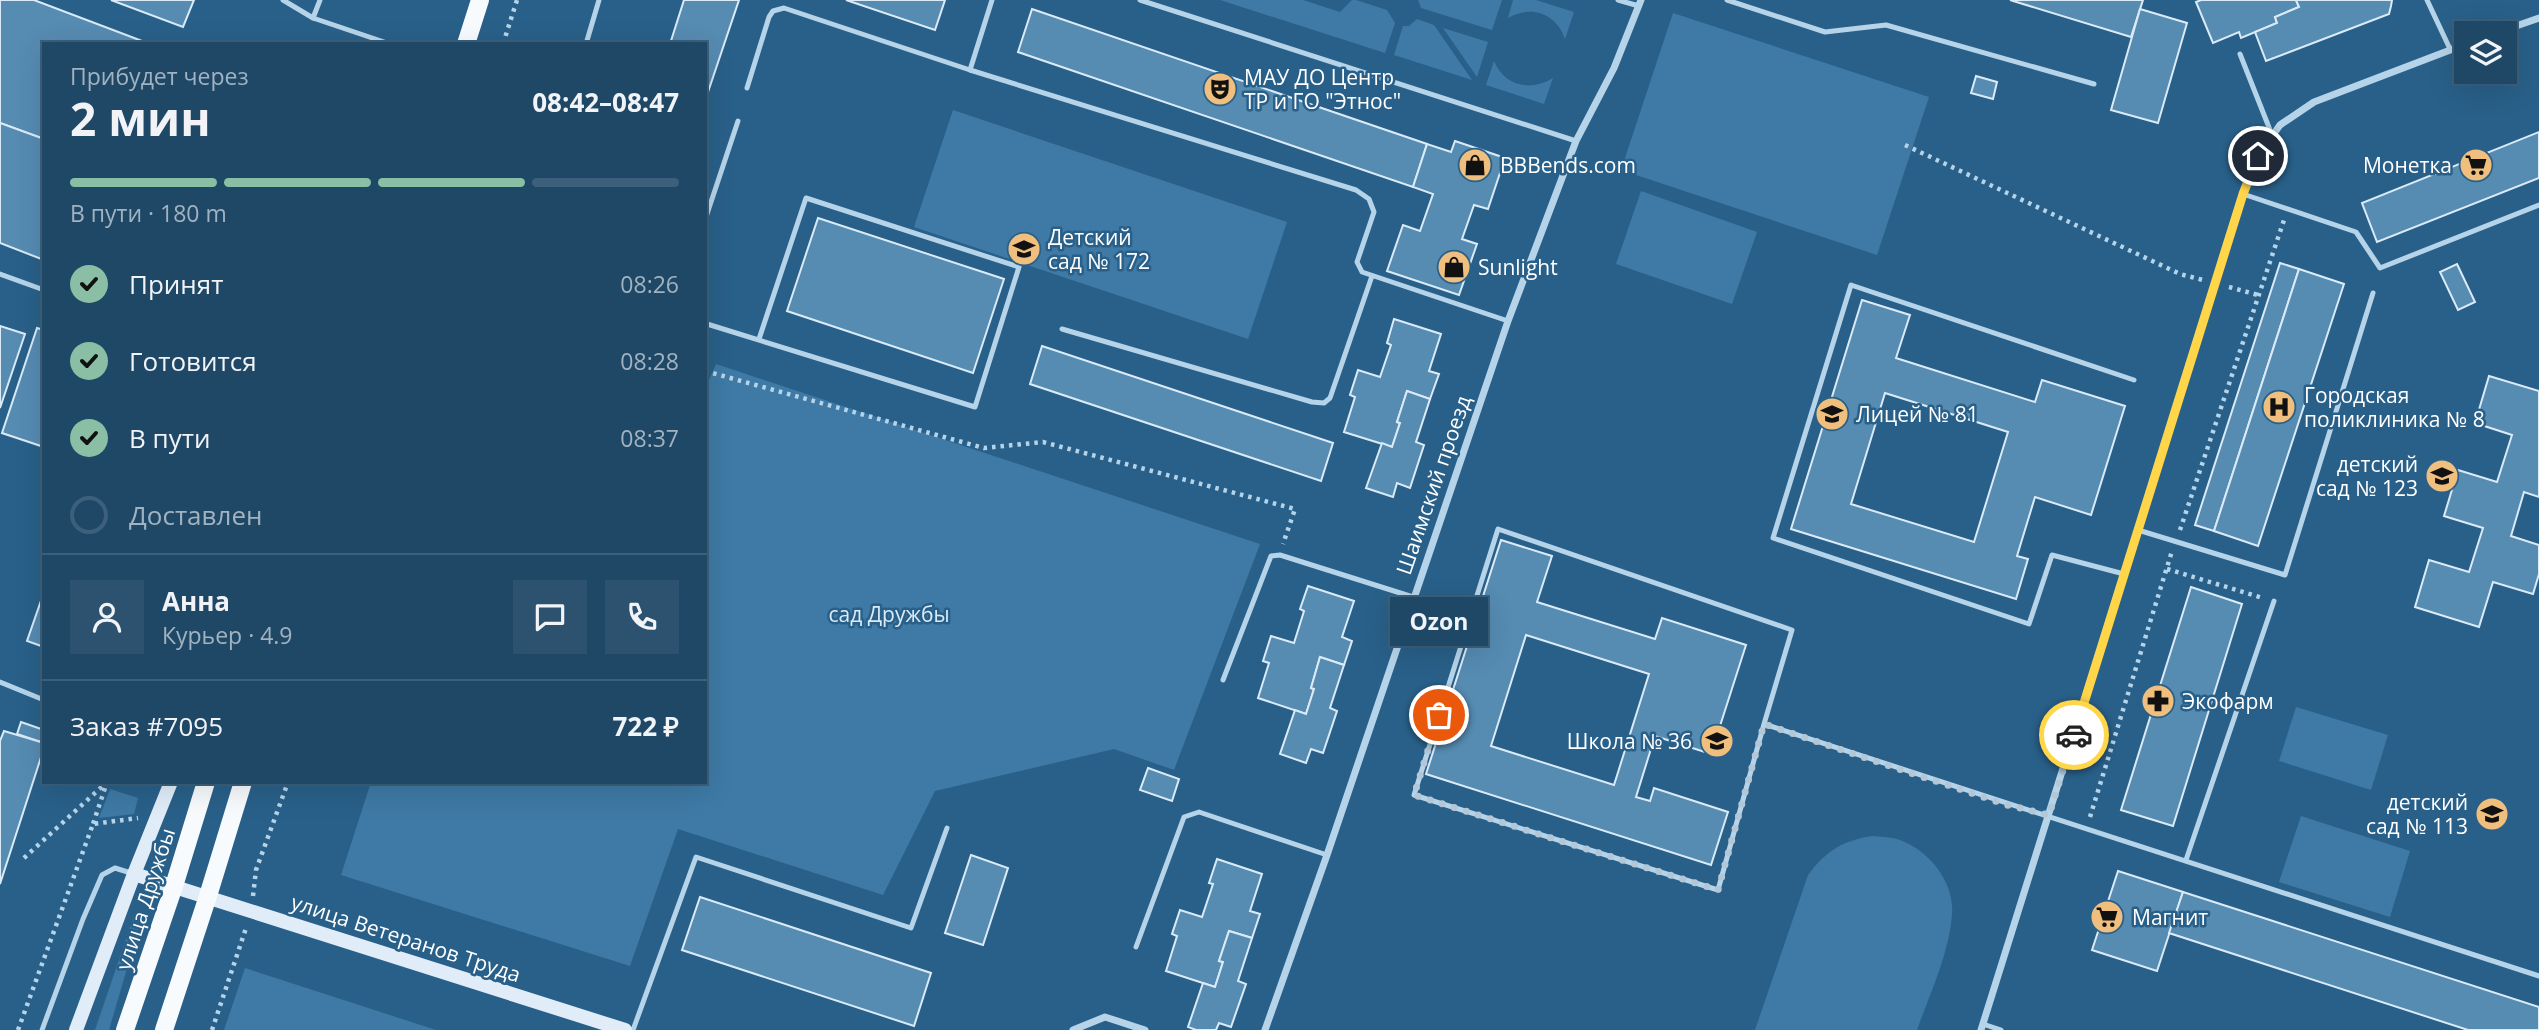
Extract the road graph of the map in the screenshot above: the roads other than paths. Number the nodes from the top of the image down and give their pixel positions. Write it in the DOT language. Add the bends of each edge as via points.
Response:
graph roads {
  1 [pos="284,0"];
  2 [pos="320,0"];
  3 [pos="480,0"];
  4 [pos="599,0"];
  5 [pos="992,0"];
  6 [pos="1140,0"];
  7 [pos="1618,0"];
  8 [pos="1727,0"];
  9 [pos="2427,0"];
  10 [pos="1640,3"];
  11 [pos="313,18"];
  12 [pos="2539,18"];
  13 [pos="2517,26"];
  14 [pos="384,42"];
  15 [pos="467,42"];
  16 [pos="587,42"];
  17 [pos="2454,48"];
  18 [pos="2450,49"];
  19 [pos="2240,54"];
  20 [pos="970,70"];
  21 [pos="2094,84"];
  22 [pos="747,88"];
  23 [pos="738,121"];
  24 [pos="2273,135"];
  25 [pos="1576,141"];
  26 [pos="2243,194"];
  27 [pos="2539,205"];
  28 [pos="707,214"];
  29 [pos="0,274"];
  30 [pos="1372,276"];
  31 [pos="42,289"];
  32 [pos="2373,293"];
  33 [pos="1508,321"];
  34 [pos="707,323"];
  35 [pos="1062,329"];
  36 [pos="759,339"];
  37 [pos="2134,380"];
  38 [pos="2138,530"];
  39 [pos="2124,574"];
  40 [pos="1413,597"];
  41 [pos="2274,601"];
  42 [pos="1223,680"];
  43 [pos="0,682"];
  44 [pos="42,698"];
  45 [pos="1764,724"];
  46 [pos="170,784"];
  47 [pos="205,784"];
  48 [pos="242,784"];
  49 [pos="2049,815"];
  50 [pos="947,828"];
  51 [pos="1327,855"];
  52 [pos="2186,860"];
  53 [pos="134,874"];
  54 [pos="174,886"];
  55 [pos="208,896"];
  56 [pos="1136,947"];
  57 [pos="2539,976"];
  58 [pos="1982,1027"];
  59 [pos="42,1030"];
  60 [pos="76,1030"];
  61 [pos="125,1030"];
  62 [pos="164,1030"];
  63 [pos="625,1030"];
  64 [pos="633,1030"];
  65 [pos="1073,1030"];
  66 [pos="1145,1030"];
  67 [pos="1265,1030"];
  68 [pos="2001,1030"];
  1 -- 11 [label="lane"];
  2 -- 11 [label="lane"];
  3 -- 15 [label="main road"];
  4 -- 16 [label="lane"];
  5 -- 20 [label="lane"];
  6 -- 25 [label="lane"];
  7 -- 10 [label="lane"];
  8 -- 21 [label="lane" via="1825,32 1886,25"];
  9 -- 18 [label="lane"];
  10 -- 25 [label="street, Шаимский проезд" via="1614,68"];
  11 -- 14 [label="lane"];
  12 -- 13 [label="street"];
  17 -- 18 [label="street"];
  18 -- 24 [label="street" via="2314,102"];
  19 -- 24 [label="lane"];
  20 -- 22 [label="lane" via="784,8 769,17"];
  20 -- 30 [label="lane" via="1356,190 1369,199 1374,212 1357,262 1362,272"];
  23 -- 28 [label="lane"];
  24 -- 26 [label="street" via="2258,156"];
  25 -- 33 [label="street, Шаимский проезд"];
  26 -- 27 [label="lane" via="2356,232 2380,268"];
  26 -- 38 [label="street"];
  29 -- 31 [label="lane"];
  30 -- 33 [label="lane"];
  30 -- 35 [label="lane" via="1324,403"];
  32 -- 38 [label="lane" via="2285,575"];
  33 -- 40 [label="street, Шаимский проезд"];
  34 -- 36 [label="lane"];
  36 -- 36 [label="lane" via="975,407 1019,267 806,198"];
  37 -- 39 [label="lane" via="1851,285 1773,538 2029,624 2052,555"];
  38 -- 39 [label="street"];
  39 -- 49 [label="street"];
  40 -- 42 [label="lane" via="1271,556"];
  40 -- 51 [label="street, Шаимский проезд"];
  41 -- 52 [label="lane"];
  43 -- 44 [label="lane"];
  45 -- 45 [label="lane" via="1792,630 1498,529 1414,795 1718,890"];
  45 -- 49 [label="lane"];
  46 -- 53 [label="main road"];
  47 -- 54 [label="main road, улица Дружбы"];
  48 -- 55 [label="main road"];
  49 -- 52 [label="lane"];
  49 -- 58 [label="street"];
  50 -- 64 [label="lane" via="911,928 696,857"];
  51 -- 56 [label="lane" via="1199,812 1189,814 1184,817"];
  51 -- 67 [label="street, Шаимский проезд"];
  52 -- 57 [label="lane"];
  53 -- 54 [label="main road, улица Ветеранов Труда"];
  53 -- 59 [label="lane" via="115,868 102,875"];
  53 -- 60 [label="main road"];
  54 -- 55 [label="main road, улица Ветеранов Труда"];
  54 -- 61 [label="main road, улица Дружбы"];
  55 -- 62 [label="main road"];
  55 -- 63 [label="main road, улица Ветеранов Труда"];
  58 -- 68 [label="lane"];
  65 -- 66 [label="street" via="1105,1017"];
}
